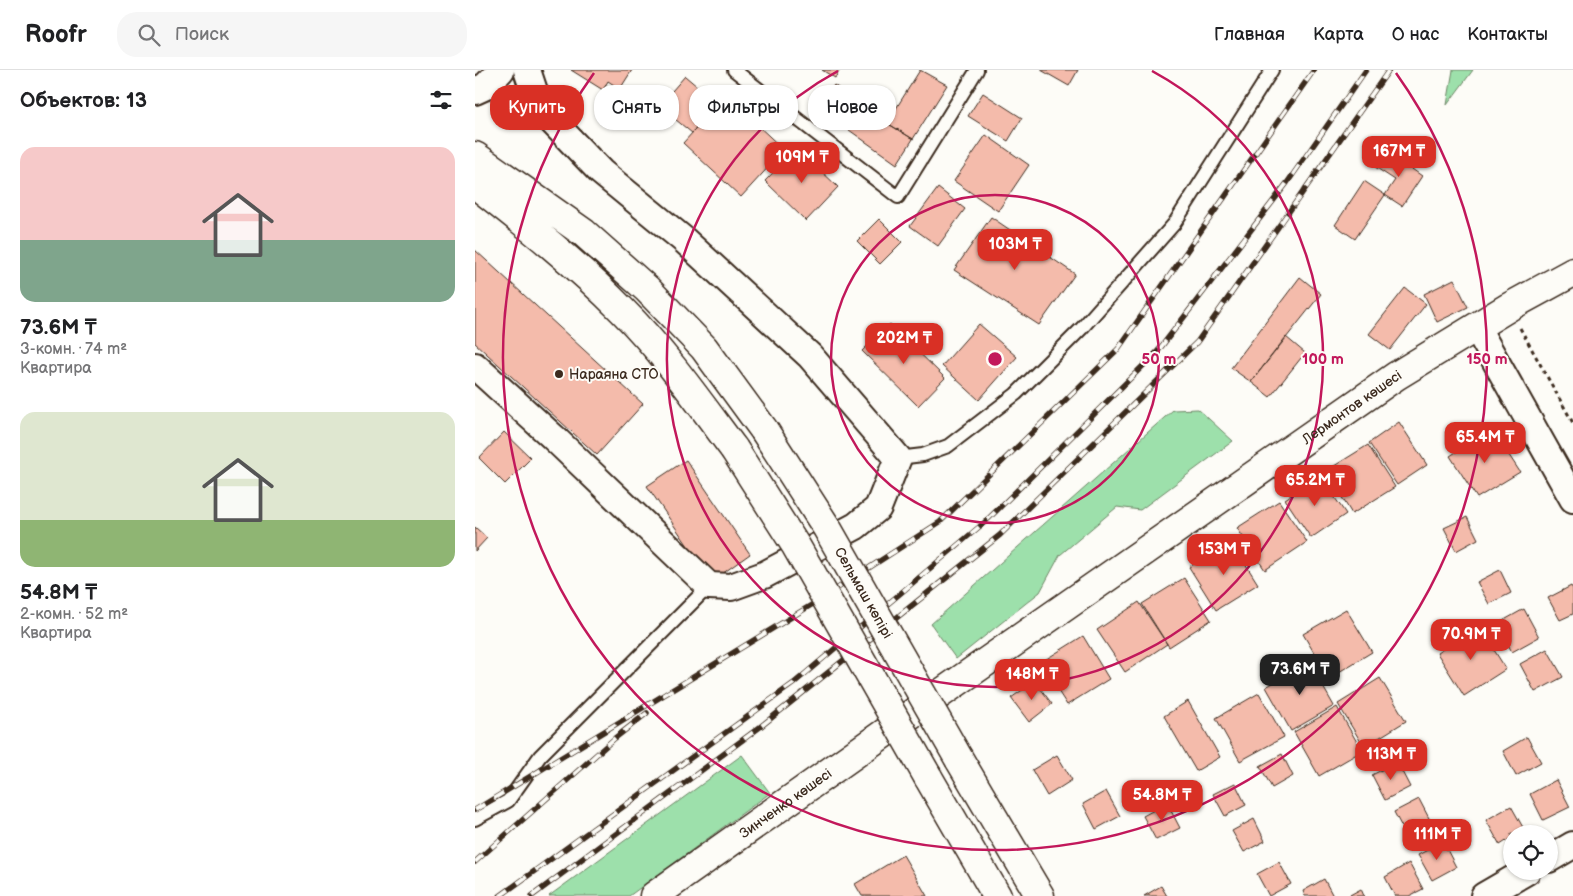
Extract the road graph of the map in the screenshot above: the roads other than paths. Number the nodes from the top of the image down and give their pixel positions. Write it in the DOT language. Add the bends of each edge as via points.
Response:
graph roads {
  1 [pos="501,70"];
  2 [pos="527,70"];
  3 [pos="734,70"];
  4 [pos="977,70"];
  5 [pos="1272,70"];
  6 [pos="475,91"];
  7 [pos="475,156"];
  8 [pos="475,184"];
  9 [pos="1573,272"];
  10 [pos="1477,328"];
  11 [pos="475,366"];
  12 [pos="898,458"];
  13 [pos="1573,499"];
  14 [pos="709,586"];
  15 [pos="917,710"];
  16 [pos="475,819"];
  17 [pos="1573,845"];
  18 [pos="1558,854"];
  19 [pos="1511,880"];
  20 [pos="654,896"];
  21 [pos="997,896"];
  22 [pos="1040,896"];
  23 [pos="1483,896"];
  1 -- 6 [label="street" via="486,86"];
  2 -- 12 [label="street" via="537,100 550,119 601,172 684,240 810,356"];
  3 -- 4 [label="lane" via="898,197"];
  5 -- 12 [label="lane" via="1174,224 1082,328 1016,394 948,446 923,455"];
  7 -- 22 [label="main road, Сельмаш көпірі, bridge" via="584,233 647,289 704,348 764,430 827,528"];
  8 -- 21 [label="main road, bridge" via="561,252 623,311 679,374 734,449 796,546"];
  9 -- 10 [label="main road, Лермонтов көшесі"];
  10 -- 13 [label="street"];
  10 -- 15 [label="main road, Лермонтов көшесі" via="1396,376"];
  11 -- 14 [label="street"];
  12 -- 14 [label="street" via="878,508 856,526 764,575 731,587"];
  14 -- 16 [label="lane" via="540,756 508,801"];
  15 -- 20 [label="main road, Зинченко көшесі"];
  17 -- 18 [label="street"];
  19 -- 23 [label="street"];
}
